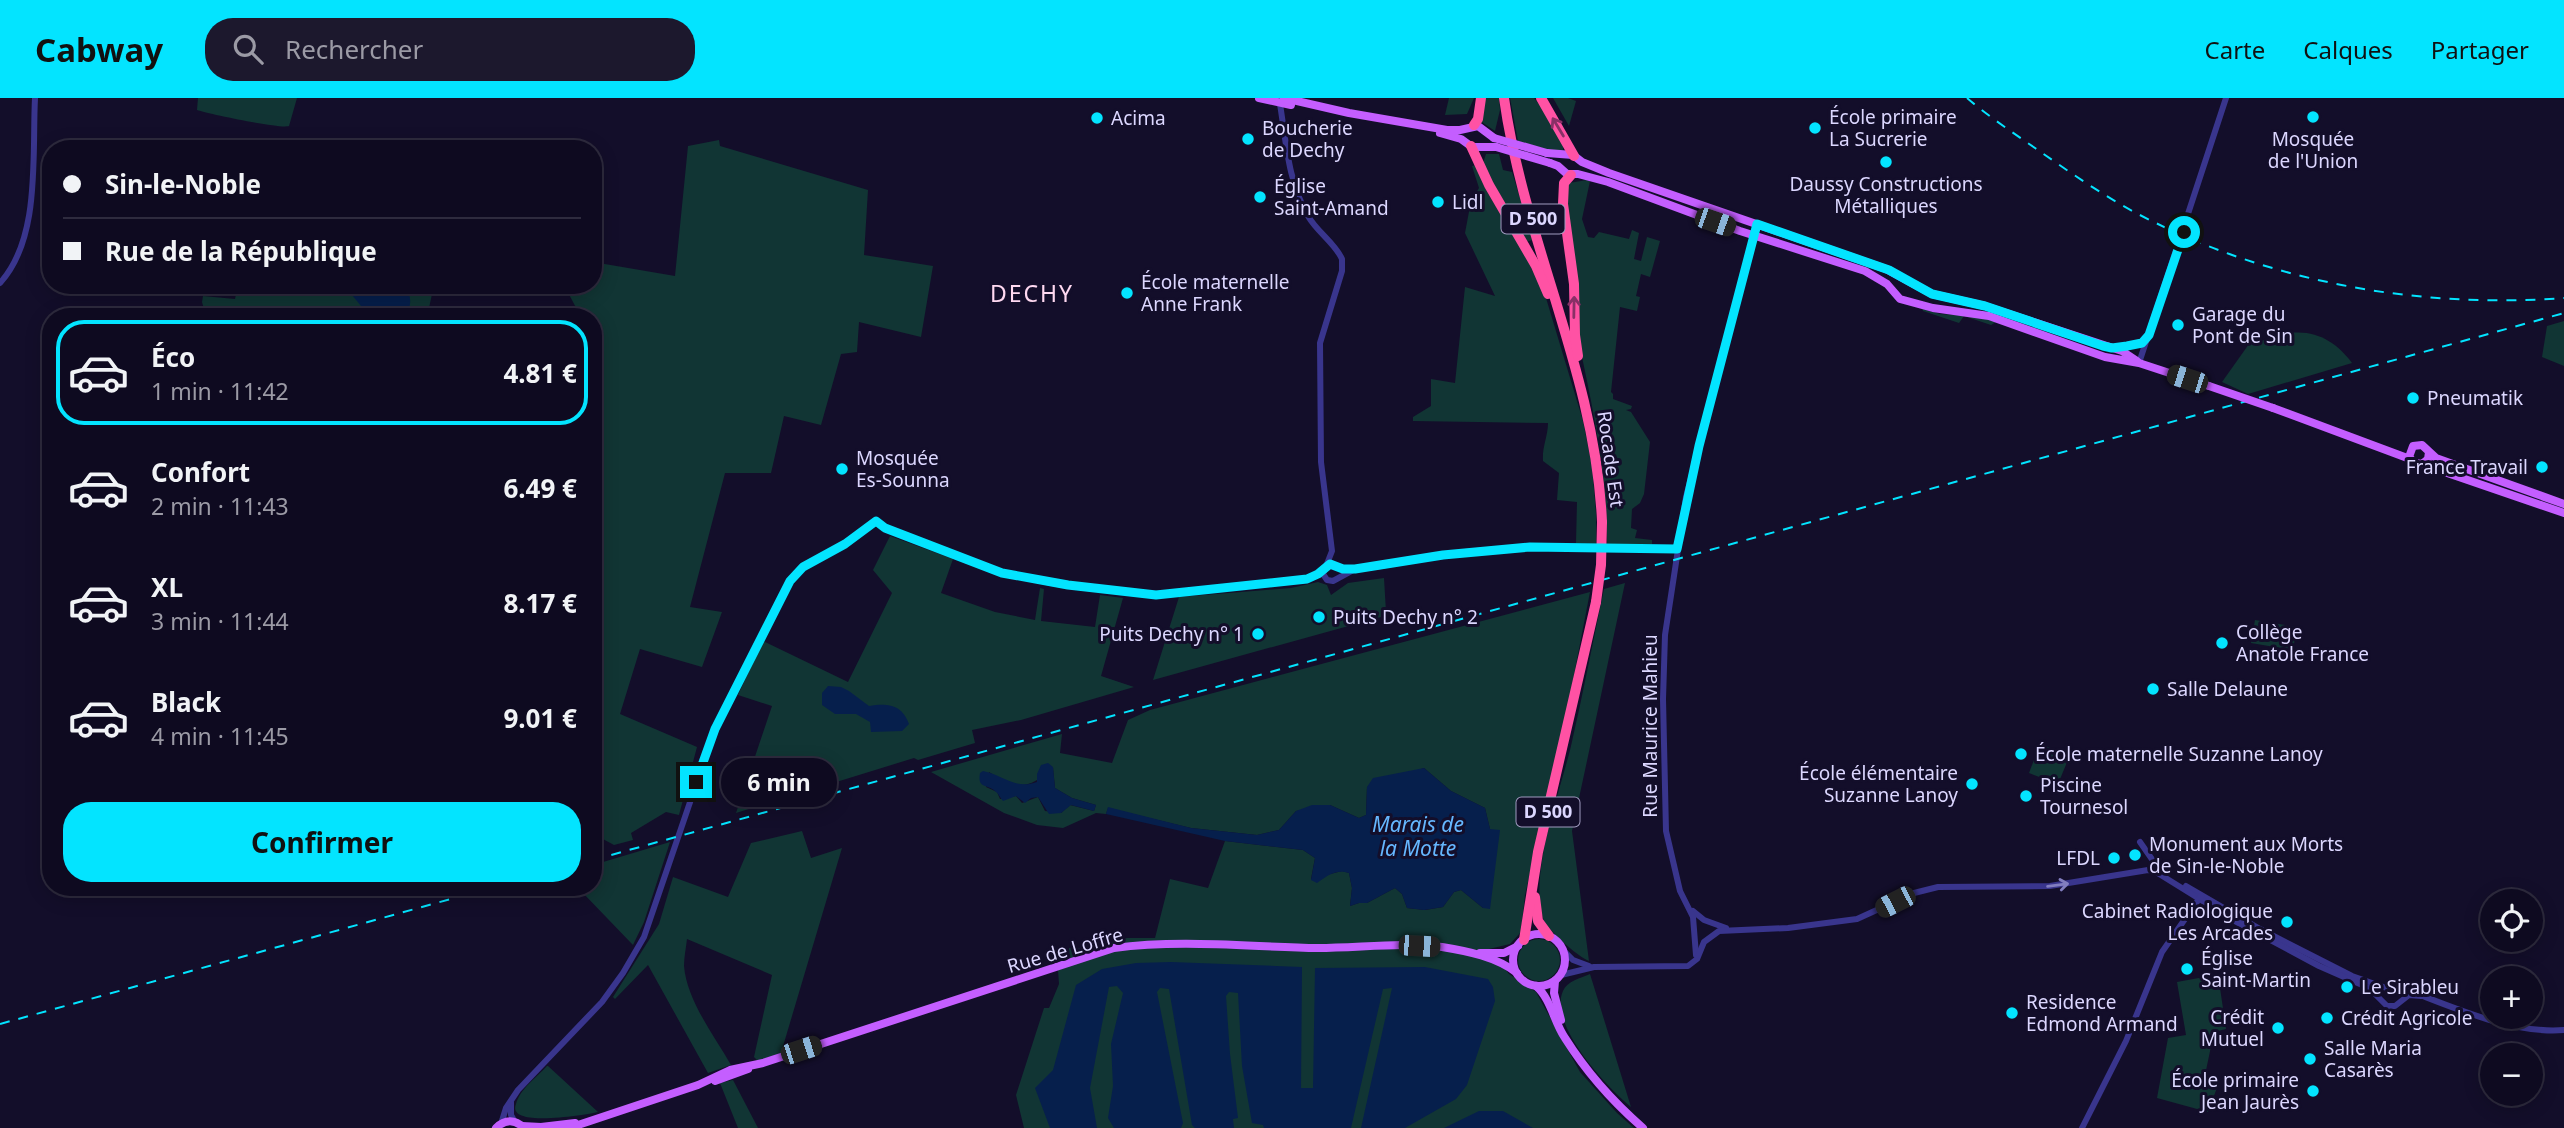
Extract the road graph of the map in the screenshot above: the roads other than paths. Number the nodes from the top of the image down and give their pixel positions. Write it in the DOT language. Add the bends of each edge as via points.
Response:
graph roads {
  1 [pos="35,98"];
  2 [pos="1259,98"];
  3 [pos="1481,98"];
  4 [pos="1504,98"];
  5 [pos="1541,98"];
  6 [pos="2226,98"];
  7 [pos="1282,100"];
  8 [pos="1425,126"];
  9 [pos="1471,127"];
  10 [pos="1469,144"];
  11 [pos="1576,157"];
  12 [pos="1573,174"];
  13 [pos="1757,224"];
  14 [pos="1754,235"];
  15 [pos="1909,281"];
  16 [pos="0,283"];
  17 [pos="1893,291"];
  18 [pos="1905,300"];
  19 [pos="2149,335"];
  20 [pos="1567,338"];
  21 [pos="2112,348"];
  22 [pos="2139,363"];
  23 [pos="1584,398"];
  24 [pos="2411,449"];
  25 [pos="2391,450"];
  26 [pos="2429,452"];
  27 [pos="2410,459"];
  28 [pos="2421,464"];
  29 [pos="2564,504"];
  30 [pos="2564,513"];
  31 [pos="1677,549"];
  32 [pos="1326,567"];
  33 [pos="1339,567"];
  34 [pos="1355,569"];
  35 [pos="1340,575"];
  36 [pos="2140,842"];
  37 [pos="2148,853"];
  38 [pos="2138,870"];
  39 [pos="1535,872"];
  40 [pos="2200,897"];
  41 [pos="1685,901"];
  42 [pos="1707,921"];
  43 [pos="1737,930"];
  44 [pos="1694,931"];
  45 [pos="1549,936"];
  46 [pos="1710,937"];
  47 [pos="1521,943"];
  48 [pos="1563,950"];
  49 [pos="1470,953"];
  50 [pos="1691,965"];
  51 [pos="1594,967"];
  52 [pos="1517,973"];
  53 [pos="1558,978"];
  54 [pos="1536,986"];
  55 [pos="2394,990"];
  56 [pos="2421,996"];
  57 [pos="2383,1002"];
  58 [pos="2399,1002"];
  59 [pos="2564,1030"];
  60 [pos="1574,1052"];
  61 [pos="512,1100"];
  62 [pos="590,1120"];
  63 [pos="521,1125"];
  64 [pos="498,1126"];
  65 [pos="569,1128"];
  66 [pos="1643,1128"];
  67 [pos="2082,1128"];
  1 -- 16 [label="street" via="35,159 22,245"];
  2 -- 7 [label="main road"];
  3 -- 9 [label="highway" via="1478,119"];
  4 -- 20 [label="highway, Rocade Est / D 500" via="1516,160"];
  11 -- 5 [label="highway, one-way"];
  6 -- 19 [label="street"];
  7 -- 8 [label="main road"];
  7 -- 32 [label="street" via="1291,172 1308,217 1342,259 1321,340 1321,462 1332,551"];
  8 -- 9 [label="main road" via="1455,131"];
  8 -- 10 [label="main road"];
  9 -- 10 [label="main road" via="1464,134"];
  9 -- 11 [label="main road, bridge" via="1482,127 1494,138"];
  10 -- 12 [label="main road, bridge" via="1496,147"];
  10 -- 20 [label="highway" via="1539,273"];
  11 -- 12 [label="main road" via="1580,166"];
  11 -- 13 [label="main road" via="1609,173"];
  12 -- 14 [label="main road" via="1619,185"];
  23 -- 12 [label="highway, one-way" via="1563,204 1564,183"];
  13 -- 14 [label="street, Rue Maurice Mahieu"];
  13 -- 15 [label="main road"];
  14 -- 17 [label="main road" via="1865,271"];
  14 -- 31 [label="street, Rue Maurice Mahieu" via="1695,458"];
  15 -- 17 [label="main road" via="1896,282"];
  15 -- 18 [label="main road" via="1913,295"];
  15 -- 21 [label="main road" via="1937,296 1985,306"];
  17 -- 18 [label="main road"];
  18 -- 22 [label="main road" via="1933,309 1985,315 2102,356"];
  19 -- 21 [label="street" via="2142,343"];
  19 -- 22 [label="street"];
  20 -- 23 [label="highway, Rocade Est / D 500"];
  21 -- 22 [label="main road"];
  22 -- 25 [label="main road, bridge"];
  23 -- 39 [label="highway, Rocade Est / D 500, bridge" via="1596,453 1601,565"];
  24 -- 25 [label="main road"];
  24 -- 26 [label="main road" via="2421,444"];
  24 -- 27 [label="main road"];
  25 -- 27 [label="main road"];
  26 -- 28 [label="main road"];
  26 -- 29 [label="main road" via="2457,467"];
  27 -- 28 [label="main road"];
  28 -- 30 [label="main road"];
  31 -- 34 [label="street" via="1536,546"];
  31 -- 41 [label="street, Rue Maurice Mahieu" via="1664,647 1664,759 1667,837"];
  32 -- 33 [label="street"];
  32 -- 35 [label="street" via="1328,580 1335,581"];
  32 -- 61 [label="street" via="1307,579 1156,595 1051,583 996,571 876,521 803,567 788,584 715,729 640,944 602,1002"];
  33 -- 34 [label="street"];
  33 -- 35 [label="street"];
  34 -- 35 [label="street"];
  36 -- 37 [label="street"];
  37 -- 38 [label="street"];
  37 -- 40 [label="street" via="2159,869"];
  38 -- 40 [label="street" via="2156,872"];
  43 -- 38 [label="street, one-way" via="1857,919 1938,887 2050,886"];
  39 -- 45 [label="highway, D 500" via="1538,921"];
  39 -- 47 [label="highway, D 500"];
  40 -- 55 [label="street" via="2356,978"];
  40 -- 57 [label="street" via="2314,963 2369,988"];
  40 -- 67 [label="street" via="2162,952 2126,1041"];
  41 -- 42 [label="street, Rue Maurice Mahieu"];
  41 -- 44 [label="street, Rue Maurice Mahieu"];
  42 -- 43 [label="street"];
  42 -- 44 [label="street" via="1697,923"];
  42 -- 46 [label="street" via="1713,929"];
  43 -- 46 [label="street" via="1718,931"];
  44 -- 46 [label="street" via="1701,939"];
  44 -- 50 [label="street" via="1697,950"];
  45 -- 47 [label="main road" via="1533,935"];
  45 -- 48 [label="main road"];
  46 -- 50 [label="street"];
  47 -- 49 [label="main road, Rue de Loffre" via="1501,953"];
  47 -- 52 [label="main road" via="1513,958"];
  48 -- 51 [label="street" via="1573,960"];
  48 -- 53 [label="main road" via="1565,962"];
  49 -- 52 [label="main road, Rue de Loffre"];
  49 -- 62 [label="main road, Rue de Loffre" via="1419,946 1114,948"];
  50 -- 51 [label="street"];
  51 -- 53 [label="street"];
  52 -- 54 [label="main road"];
  53 -- 54 [label="main road"];
  53 -- 60 [label="main road" via="1556,1007"];
  54 -- 60 [label="main road"];
  55 -- 56 [label="street"];
  55 -- 57 [label="street" via="2384,994"];
  55 -- 58 [label="street"];
  56 -- 58 [label="street" via="2409,995"];
  56 -- 59 [label="street" via="2507,1024"];
  57 -- 58 [label="street" via="2391,1007"];
  60 -- 66 [label="main road" via="1617,1105"];
  61 -- 63 [label="street" via="511,1112"];
  61 -- 64 [label="street"];
  62 -- 63 [label="main road, Rue de Loffre"];
  62 -- 65 [label="main road, Rue de Loffre"];
  63 -- 64 [label="main road, Rue de Loffre"];
}
